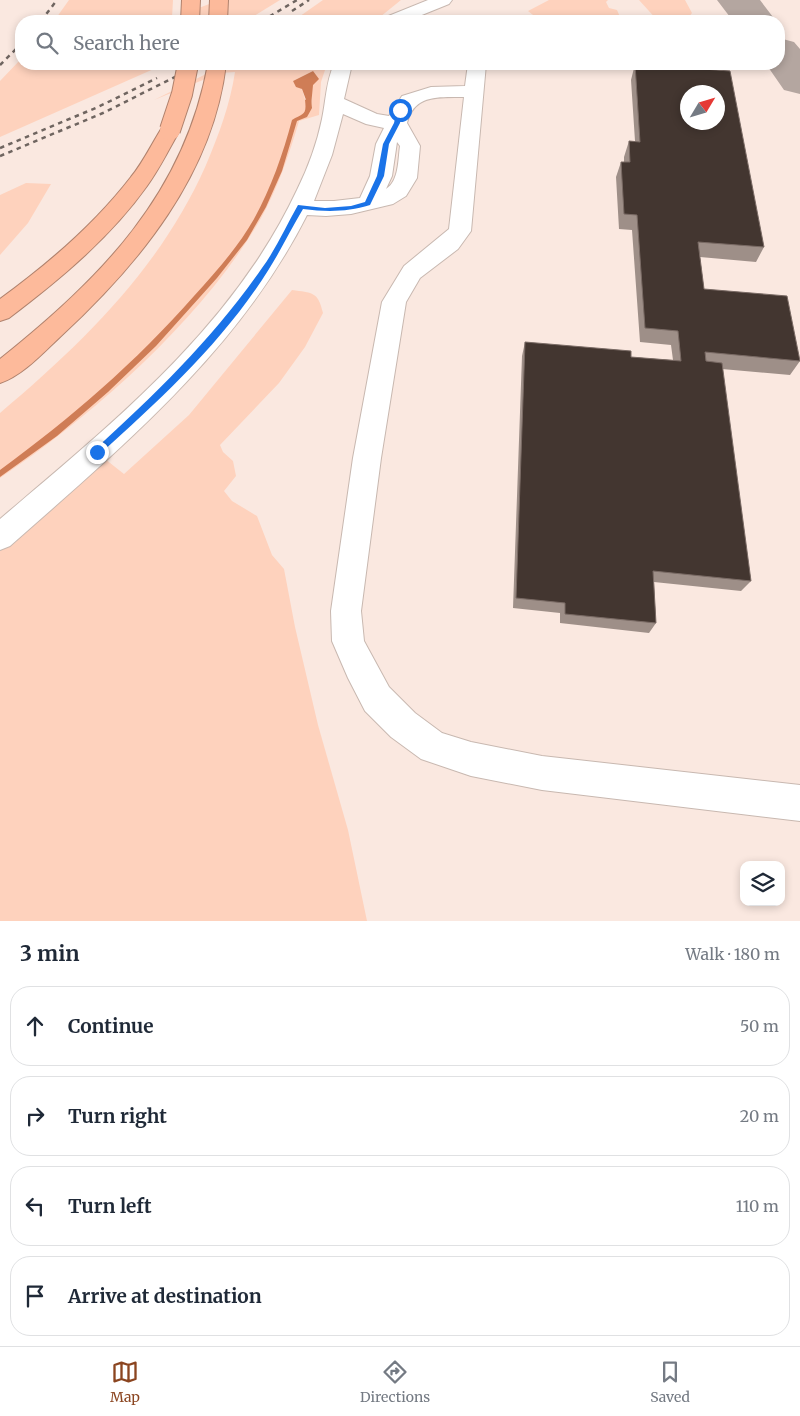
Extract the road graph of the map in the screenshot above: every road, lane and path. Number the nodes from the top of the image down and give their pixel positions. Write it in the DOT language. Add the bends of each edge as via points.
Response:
graph roads {
  1 [pos="219,0"];
  2 [pos="418,0"];
  3 [pos="444,0"];
  4 [pos="218,15"];
  5 [pos="399,15"];
  6 [pos="407,15"];
  7 [pos="187,70"];
  8 [pos="216,70"];
  9 [pos="340,70"];
  10 [pos="477,70"];
  11 [pos="475,92"];
  12 [pos="334,102"];
  13 [pos="397,123"];
  14 [pos="301,207"];
  15 [pos="0,312"];
  16 [pos="0,373"];
  17 [pos="0,537"];
  18 [pos="800,803"];
  1 -- 4 [label="highway"];
  2 -- 5 [label="lane"];
  3 -- 6 [label="lane"];
  7 -- 15 [label="highway, bridge" via="170,130 122,202 35,285"];
  8 -- 16 [label="highway" via="207,114 165,203 125,255 79,304"];
  9 -- 12 [label="lane"];
  10 -- 11 [label="lane"];
  11 -- 13 [label="lane" via="452,91 410,98 400,110"];
  11 -- 18 [label="lane" via="460,231 454,240 412,272 394,302 367,458 346,611 348,641 359,667 377,699 402,724 433,747 471,760 542,774"];
  12 -- 13 [label="lane" via="372,120"];
  12 -- 14 [label="lane" via="320,161"];
  13 -- 14 [label="lane" via="386,144 381,176 368,203 325,210"];
  14 -- 17 [label="lane" via="243,302 205,348 150,404"];
}
